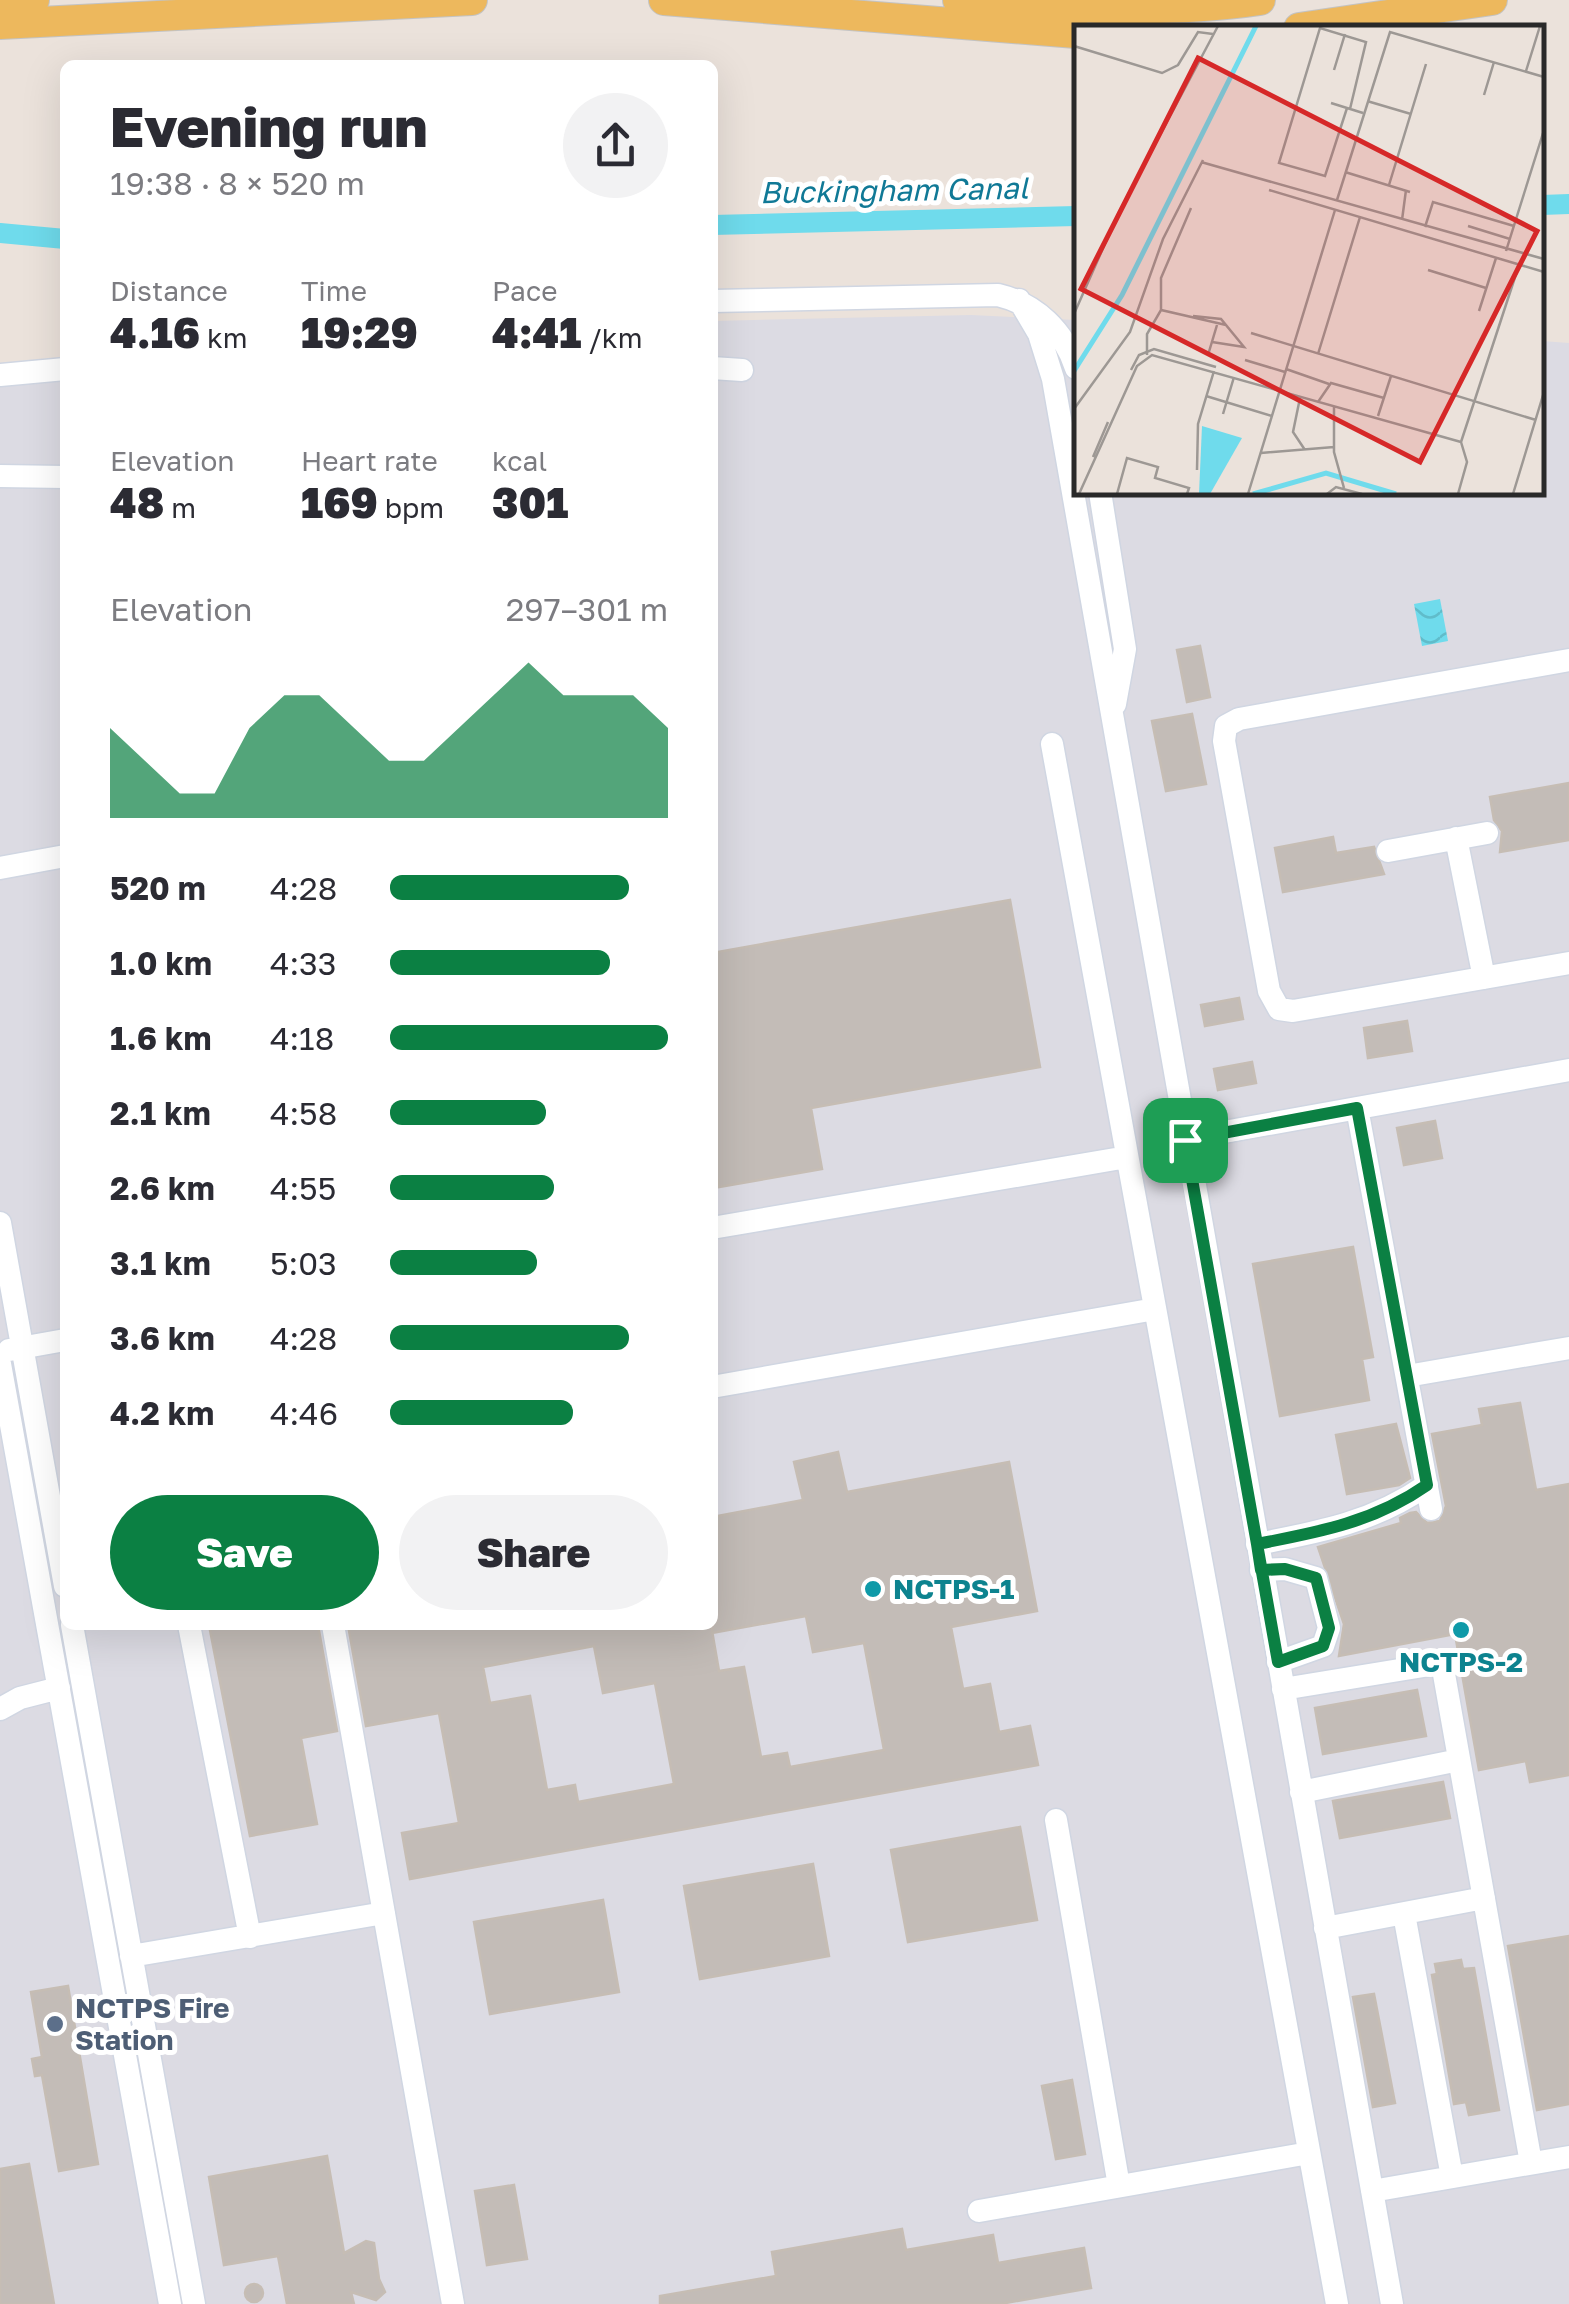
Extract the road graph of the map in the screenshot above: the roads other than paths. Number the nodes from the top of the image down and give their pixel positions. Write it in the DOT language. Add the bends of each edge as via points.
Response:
graph roads {
  1 [pos="34,0"];
  2 [pos="472,0"];
  3 [pos="664,0"];
  4 [pos="958,0"];
  5 [pos="1260,0"];
  6 [pos="1492,0"];
  7 [pos="0,2"];
  8 [pos="0,24"];
  9 [pos="1320,25"];
  10 [pos="1074,33"];
  11 [pos="1019,300"];
  12 [pos="718,302"];
  13 [pos="1074,364"];
  14 [pos="718,368"];
  15 [pos="60,369"];
  16 [pos="742,370"];
  17 [pos="0,374"];
  18 [pos="0,476"];
  19 [pos="60,477"];
  20 [pos="1100,495"];
  21 [pos="1569,660"];
  22 [pos="1112,717"];
  23 [pos="1052,744"];
  24 [pos="1487,833"];
  25 [pos="1456,838"];
  26 [pos="1388,851"];
  27 [pos="60,857"];
  28 [pos="0,868"];
  29 [pos="1569,963"];
  30 [pos="1484,978"];
  31 [pos="1569,1070"];
  32 [pos="1357,1108"];
  33 [pos="1185,1140"];
  34 [pos="1127,1157"];
  35 [pos="0,1224"];
  36 [pos="718,1227"];
  37 [pos="1155,1310"];
  38 [pos="60,1341"];
  39 [pos="1569,1348"];
  40 [pos="11,1350"];
  41 [pos="0,1364"];
  42 [pos="1407,1376"];
  43 [pos="718,1386"];
  44 [pos="11,1484"];
  45 [pos="1427,1485"];
  46 [pos="1431,1509"];
  47 [pos="1257,1544"];
  48 [pos="1261,1570"];
  49 [pos="57,1590"];
  50 [pos="73,1630"];
  51 [pos="190,1630"];
  52 [pos="334,1630"];
  53 [pos="1278,1662"];
  54 [pos="58,1688"];
  55 [pos="1282,1689"];
  56 [pos="0,1709"];
  57 [pos="1460,1760"];
  58 [pos="1301,1792"];
  59 [pos="1056,1820"];
  60 [pos="1484,1898"];
  61 [pos="384,1913"];
  62 [pos="1404,1914"];
  63 [pos="1325,1928"];
  64 [pos="250,1937"];
  65 [pos="132,1956"];
  66 [pos="1309,2153"];
  67 [pos="1569,2157"];
  68 [pos="1531,2164"];
  69 [pos="1452,2177"];
  70 [pos="1119,2186"];
  71 [pos="1372,2191"];
  72 [pos="979,2211"];
  73 [pos="1329,2303"];
  74 [pos="170,2304"];
  75 [pos="194,2304"];
  76 [pos="453,2304"];
  77 [pos="1392,2304"];
  1 -- 7 [label="main road"];
  2 -- 8 [label="main road"];
  3 -- 10 [label="main road"];
  4 -- 5 [label="main road" via="1105,10"];
  6 -- 9 [label="main road"];
  11 -- 12 [label="lane" via="980,293"];
  11 -- 13 [label="lane" via="1052,326"];
  11 -- 22 [label="lane" via="1054,379"];
  14 -- 16 [label="lane"];
  15 -- 17 [label="lane"];
  18 -- 19 [label="lane"];
  20 -- 22 [label="lane" via="1125,649"];
  21 -- 30 [label="lane" via="1251,717 1230,722 1224,732 1275,1006 1293,1011"];
  22 -- 33 [label="lane"];
  23 -- 34 [label="lane"];
  24 -- 25 [label="lane"];
  25 -- 26 [label="lane"];
  25 -- 30 [label="lane"];
  27 -- 28 [label="lane"];
  29 -- 30 [label="lane"];
  31 -- 32 [label="lane"];
  32 -- 33 [label="lane"];
  32 -- 42 [label="lane"];
  33 -- 47 [label="lane"];
  34 -- 36 [label="lane"];
  34 -- 37 [label="lane"];
  35 -- 40 [label="lane"];
  37 -- 43 [label="lane"];
  37 -- 66 [label="lane"];
  38 -- 40 [label="lane"];
  39 -- 42 [label="lane"];
  40 -- 49 [label="lane"];
  41 -- 44 [label="lane"];
  42 -- 45 [label="lane"];
  44 -- 49 [label="lane"];
  45 -- 46 [label="lane"];
  45 -- 47 [label="lane" via="1364,1521"];
  47 -- 48 [label="lane"];
  48 -- 53 [label="lane"];
  48 -- 53 [label="lane" via="1316,1578 1329,1628 1323,1646"];
  49 -- 54 [label="lane"];
  50 -- 65 [label="lane"];
  51 -- 64 [label="lane"];
  52 -- 61 [label="lane"];
  53 -- 55 [label="lane"];
  54 -- 56 [label="lane"];
  54 -- 74 [label="lane"];
  55 -- 57 [label="lane" via="1442,1663"];
  55 -- 58 [label="lane"];
  57 -- 58 [label="lane"];
  57 -- 60 [label="lane"];
  58 -- 63 [label="lane"];
  59 -- 70 [label="lane"];
  60 -- 62 [label="lane"];
  60 -- 68 [label="lane"];
  61 -- 64 [label="lane"];
  61 -- 76 [label="lane"];
  62 -- 63 [label="lane"];
  62 -- 69 [label="lane"];
  63 -- 71 [label="lane"];
  64 -- 65 [label="lane"];
  65 -- 75 [label="lane"];
  66 -- 70 [label="lane"];
  66 -- 73 [label="lane"];
  67 -- 68 [label="lane"];
  68 -- 69 [label="lane"];
  69 -- 71 [label="lane"];
  70 -- 72 [label="lane"];
  71 -- 77 [label="lane"];
}
